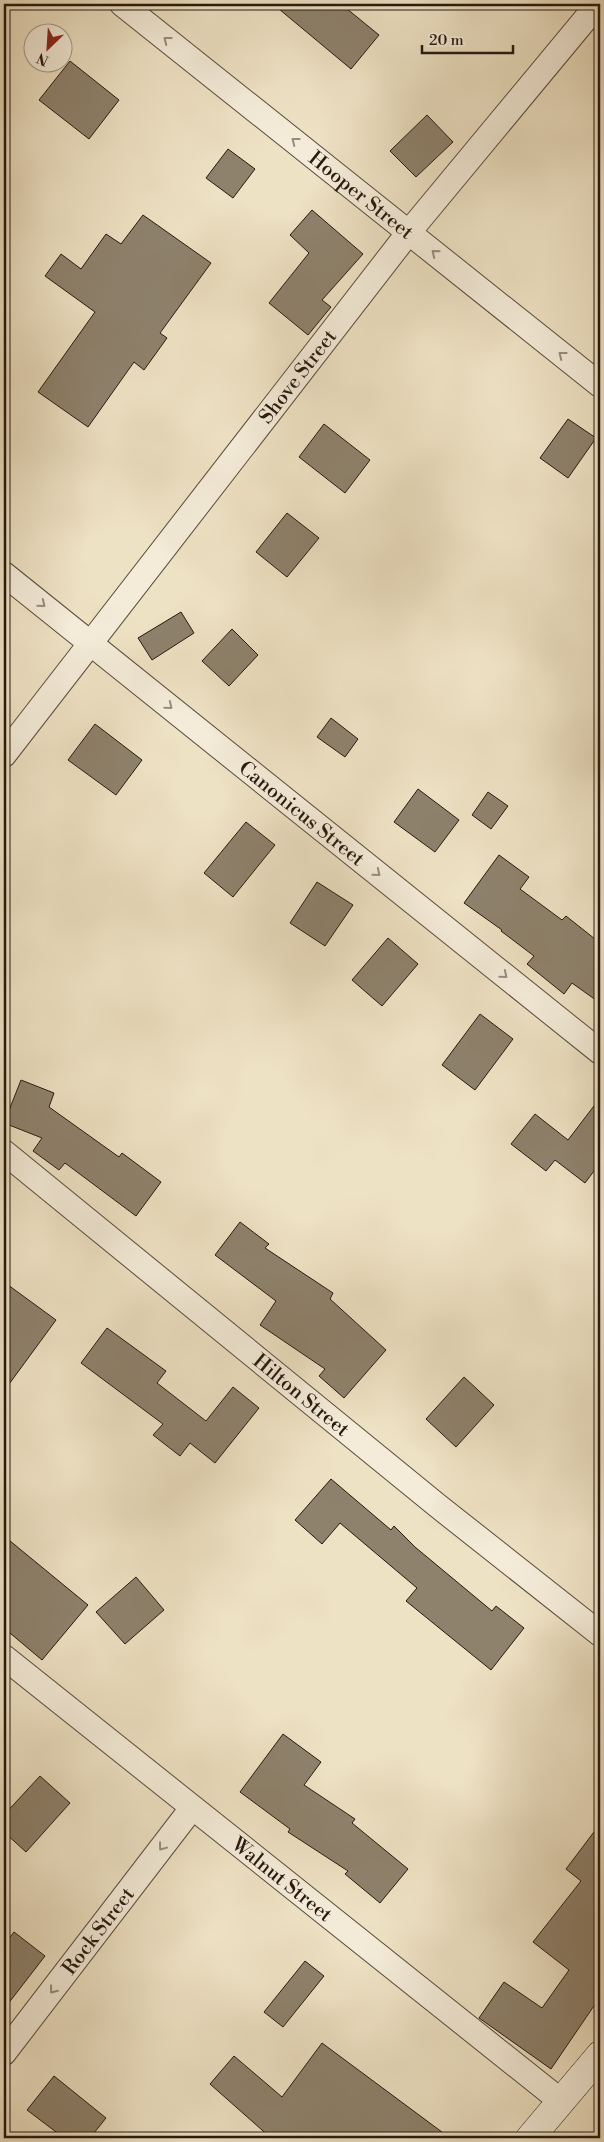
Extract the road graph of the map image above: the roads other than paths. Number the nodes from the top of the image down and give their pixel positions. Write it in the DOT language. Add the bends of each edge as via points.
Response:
graph roads {
  1 [pos="122,4"];
  2 [pos="598,4"];
  3 [pos="409,232"];
  4 [pos="600,385"];
  5 [pos="4,574"];
  6 [pos="91,644"];
  7 [pos="4,755"];
  8 [pos="600,1052"];
  9 [pos="4,1152"];
  10 [pos="600,1634"];
  11 [pos="4,1657"];
  12 [pos="192,1808"];
  13 [pos="4,2053"];
  14 [pos="600,2055"];
  15 [pos="562,2102"];
  16 [pos="530,2138"];
  3 -- 1 [label="street, Hooper Street, one-way"];
  2 -- 3 [label="street, Shove Street"];
  4 -- 3 [label="street, Hooper Street, one-way"];
  3 -- 6 [label="street, Shove Street"];
  5 -- 6 [label="street, Canonicus Street, one-way"];
  6 -- 7 [label="street, Shove Street"];
  6 -- 8 [label="street, Canonicus Street, one-way"];
  9 -- 10 [label="street, Hilton Street" via="422,1494"];
  11 -- 12 [label="street, Walnut Street"];
  12 -- 13 [label="street, Rock Street, one-way"];
  12 -- 15 [label="street, Walnut Street"];
  14 -- 15 [label="main road"];
  15 -- 16 [label="main road"];
}
